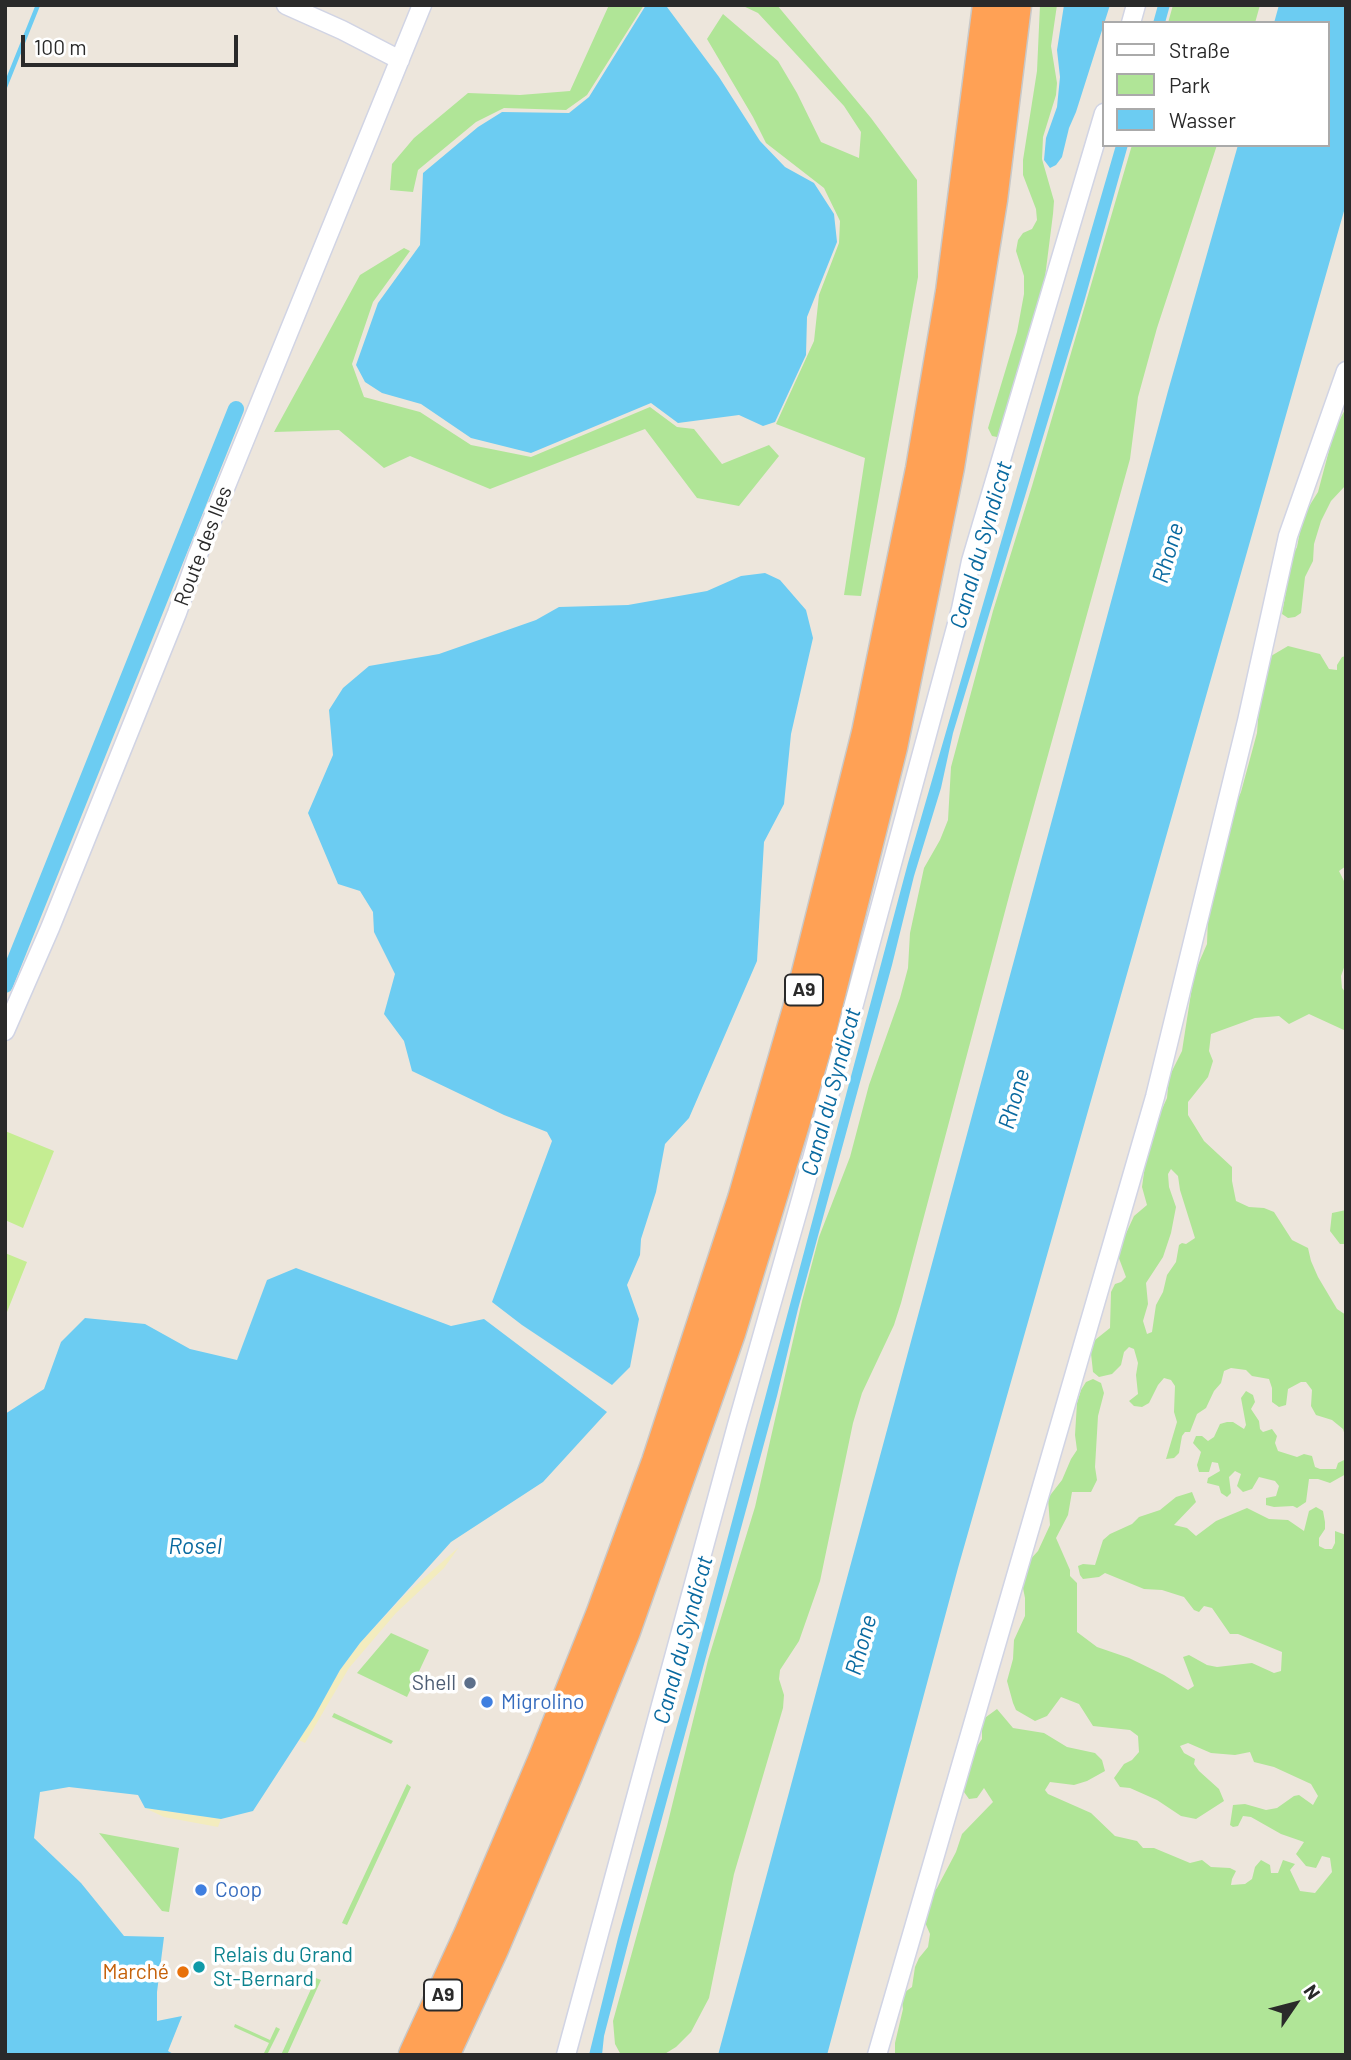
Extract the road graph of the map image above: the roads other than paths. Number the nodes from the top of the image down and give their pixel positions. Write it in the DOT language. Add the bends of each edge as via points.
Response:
graph roads {
  1 [pos="286,5"];
  2 [pos="422,5"];
  3 [pos="989,5"];
  4 [pos="1015,5"];
  5 [pos="400,60"];
  6 [pos="1102,120"];
  7 [pos="1346,371"];
  8 [pos="5,1031"];
  9 [pos="415,2055"];
  10 [pos="443,2055"];
  11 [pos="566,2055"];
  12 [pos="877,2055"];
  1 -- 5 [label="street"];
  2 -- 5 [label="street, Route des Iles"];
  3 -- 9 [label="highway, A9" via="954,278 906,551 847,821 780,1075 683,1387 602,1615 509,1845"];
  4 -- 10 [label="highway, A9" via="991,200 948,467 888,760 820,1030 729,1333 633,1606 492,1949"];
  5 -- 8 [label="street, Route des Iles"];
  6 -- 11 [label="street" via="971,561"];
  7 -- 12 [label="street" via="1288,536 1155,1097"];
}
